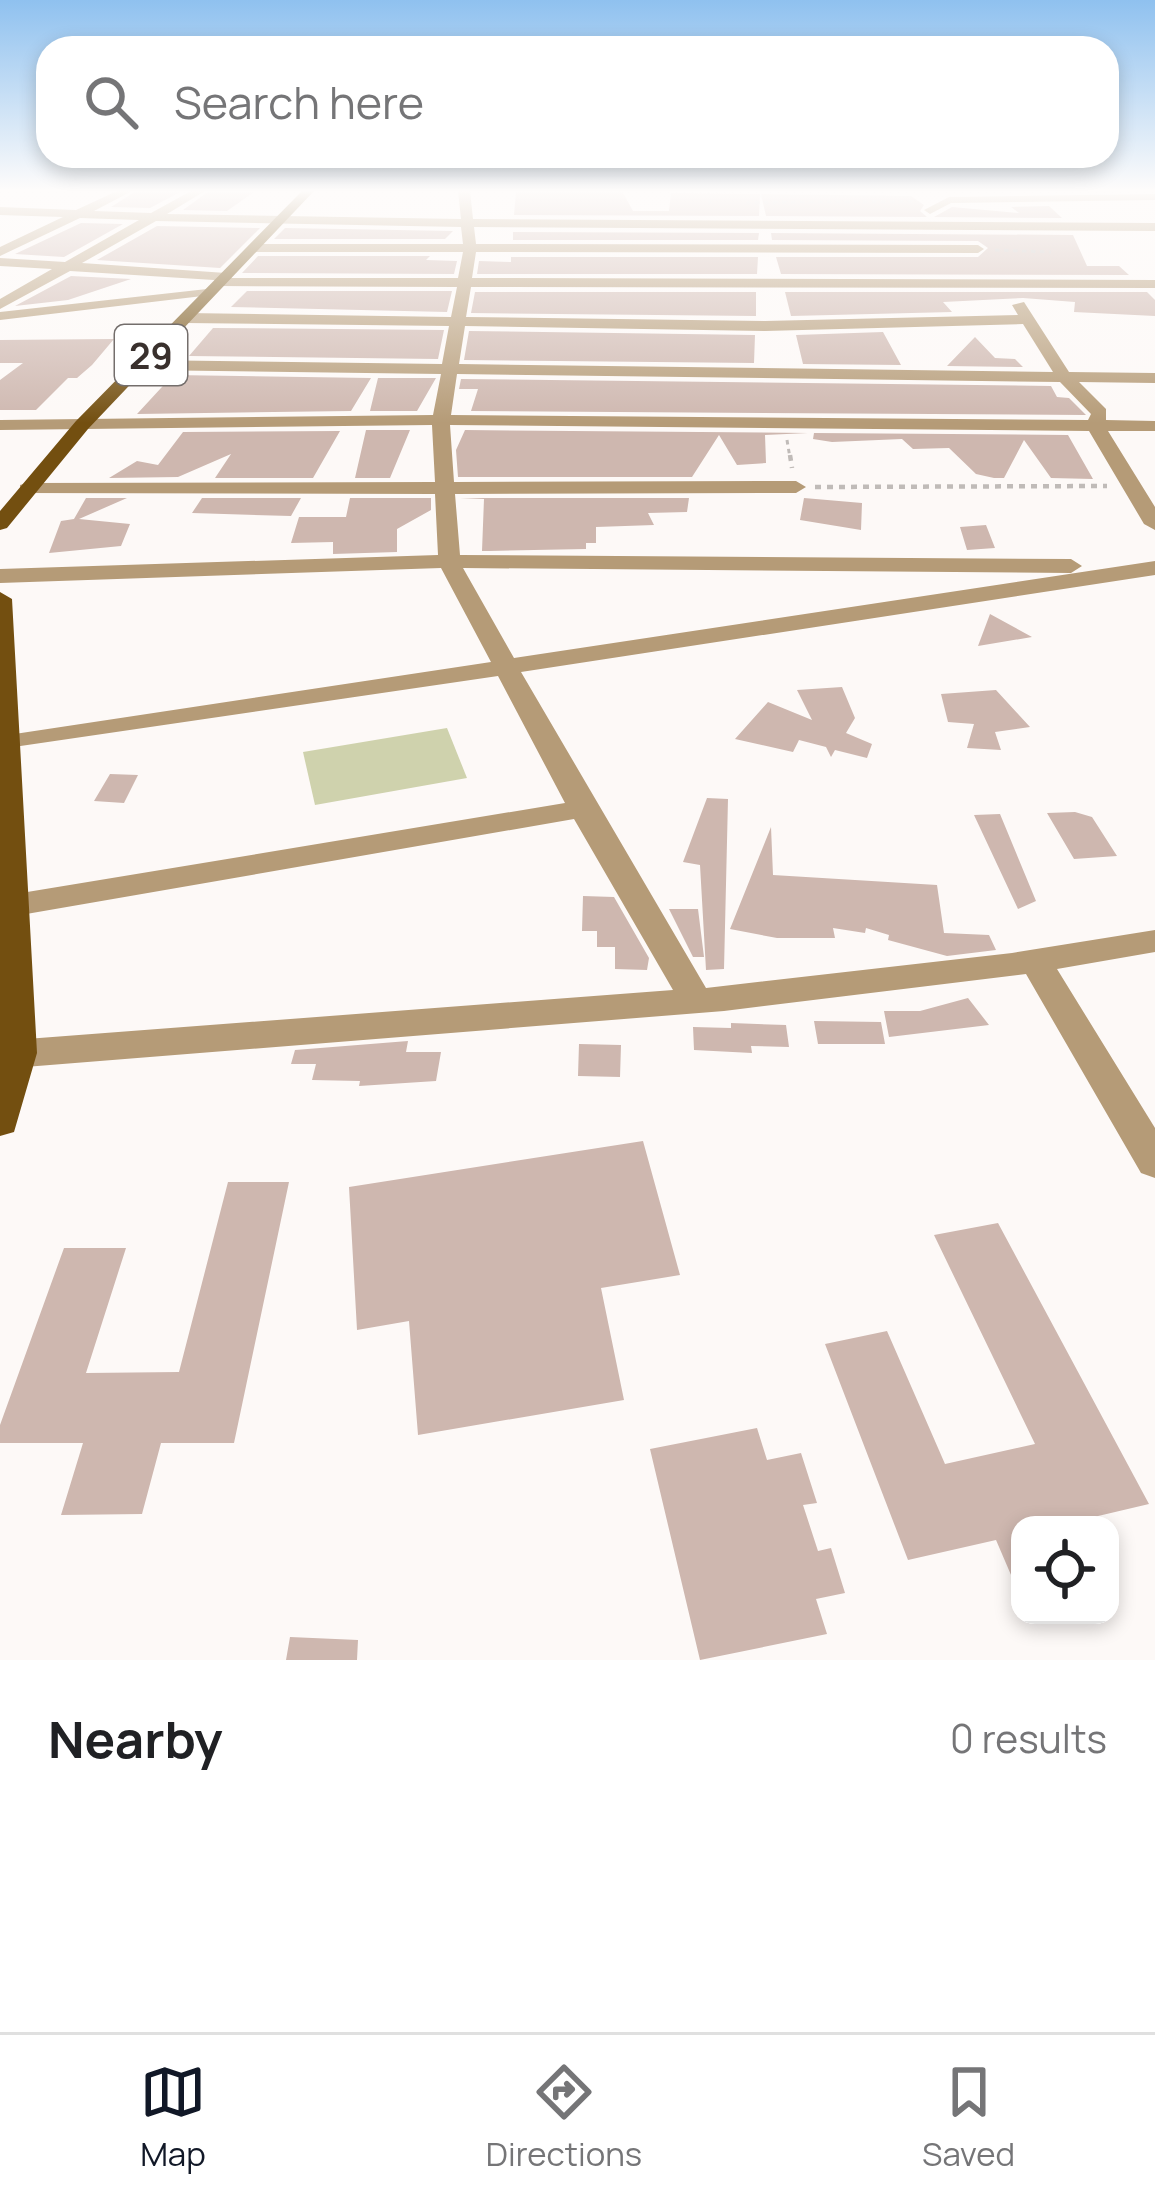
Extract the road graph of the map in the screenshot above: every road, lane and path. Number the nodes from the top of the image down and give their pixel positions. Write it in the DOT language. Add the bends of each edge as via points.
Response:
graph roads {
  1 [pos="64,268"];
  2 [pos="89,268"];
  3 [pos="234,268"];
  4 [pos="468,268"];
  5 [pos="985,268"];
  6 [pos="466,283"];
  7 [pos="1004,283"];
  8 [pos="219,284"];
  9 [pos="1155,284"];
  10 [pos="0,305"];
  11 [pos="0,316"];
  12 [pos="186,317"];
  13 [pos="1028,319"];
  14 [pos="460,324"];
  15 [pos="142,365"];
  16 [pos="453,372"];
  17 [pos="1063,375"];
  18 [pos="1155,378"];
  19 [pos="441,420"];
  20 [pos="0,425"];
  21 [pos="82,425"];
  22 [pos="1095,425"];
  23 [pos="1155,426"];
  24 [pos="443,485"];
  25 [pos="796,487"];
  26 [pos="27,489"];
  27 [pos="0,524"];
  28 [pos="1155,524"];
  29 [pos="449,562"];
  30 [pos="1155,568"];
  31 [pos="0,576"];
  32 [pos="0,599"];
  33 [pos="506,667"];
  34 [pos="8,742"];
  35 [pos="583,809"];
  36 [pos="9,906"];
  37 [pos="1155,941"];
  38 [pos="1036,963"];
  39 [pos="695,999"];
  40 [pos="9,1054"];
  41 [pos="0,1121"];
  42 [pos="1155,1162"];
  1 -- 10 [label="street"];
  2 -- 8 [label="street"];
  3 -- 8 [label="main road, 29"];
  4 -- 6 [label="street"];
  5 -- 7 [label="street"];
  6 -- 7 [label="street"];
  6 -- 8 [label="street"];
  6 -- 14 [label="street"];
  7 -- 9 [label="street"];
  7 -- 13 [label="street"];
  8 -- 11 [label="street"];
  8 -- 12 [label="main road, 29"];
  12 -- 14 [label="street"];
  12 -- 15 [label="main road, 29"];
  13 -- 14 [label="street"];
  13 -- 17 [label="street"];
  14 -- 16 [label="street"];
  15 -- 16 [label="street"];
  15 -- 21 [label="main road, 29"];
  16 -- 17 [label="street"];
  16 -- 19 [label="street"];
  17 -- 18 [label="street"];
  17 -- 22 [label="street" via="1100,413"];
  19 -- 21 [label="street"];
  19 -- 22 [label="street"];
  19 -- 24 [label="street"];
  20 -- 21 [label="street"];
  21 -- 26 [label="main road, 29"];
  22 -- 23 [label="street"];
  22 -- 28 [label="street"];
  24 -- 25 [label="street"];
  24 -- 26 [label="street"];
  24 -- 29 [label="street"];
  26 -- 27 [label="main road, 29"];
  29 -- 30 [label="street"];
  29 -- 31 [label="street"];
  29 -- 33 [label="street"];
  30 -- 33 [label="street"];
  32 -- 34 [label="main road"];
  33 -- 34 [label="street"];
  33 -- 35 [label="street"];
  34 -- 36 [label="main road"];
  35 -- 36 [label="street"];
  35 -- 39 [label="street"];
  36 -- 40 [label="main road"];
  37 -- 38 [label="street"];
  38 -- 39 [label="street"];
  38 -- 42 [label="street"];
  39 -- 40 [label="street"];
  40 -- 41 [label="main road"];
}
